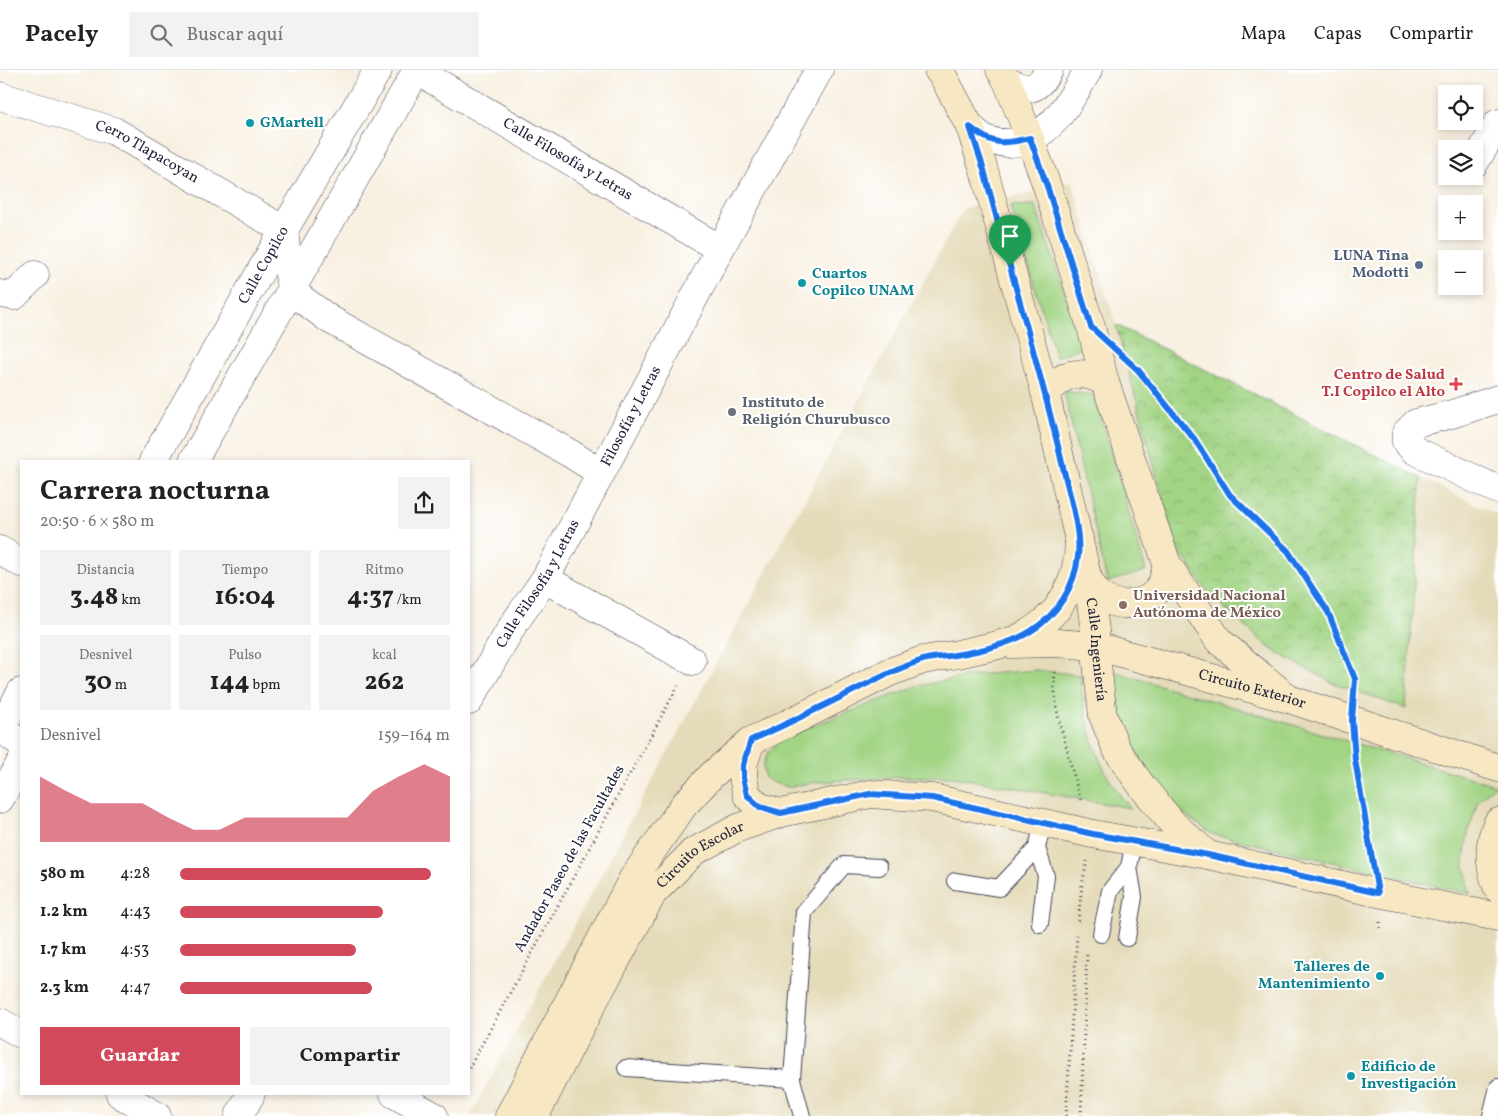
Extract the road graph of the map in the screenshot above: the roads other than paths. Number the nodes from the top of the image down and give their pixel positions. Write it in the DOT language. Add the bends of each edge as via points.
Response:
graph roads {
  1 [pos="378,70"];
  2 [pos="416,70"];
  3 [pos="819,70"];
  4 [pos="938,70"];
  5 [pos="1049,70"];
  6 [pos="1088,70"];
  7 [pos="1004,76"];
  8 [pos="0,96"];
  9 [pos="1498,123"];
  10 [pos="970,127"];
  11 [pos="1030,138"];
  12 [pos="1483,149"];
  13 [pos="284,230"];
  14 [pos="720,248"];
  15 [pos="36,275"];
  16 [pos="291,291"];
  17 [pos="0,294"];
  18 [pos="1104,382"];
  19 [pos="1046,396"];
  20 [pos="1498,399"];
  21 [pos="154,460"];
  22 [pos="194,460"];
  23 [pos="601,473"];
  24 [pos="1498,490"];
  25 [pos="1079,538"];
  26 [pos="0,550"];
  27 [pos="20,562"];
  28 [pos="1167,564"];
  29 [pos="1087,576"];
  30 [pos="545,579"];
  31 [pos="998,645"];
  32 [pos="1095,646"];
  33 [pos="692,661"];
  34 [pos="20,694"];
  35 [pos="470,696"];
  36 [pos="1289,699"];
  37 [pos="0,730"];
  38 [pos="751,740"];
  39 [pos="20,742"];
  40 [pos="20,764"];
  41 [pos="1498,768"];
  42 [pos="0,799"];
  43 [pos="781,813"];
  44 [pos="1498,822"];
  45 [pos="1040,836"];
  46 [pos="1131,855"];
  47 [pos="1208,855"];
  48 [pos="879,867"];
  49 [pos="955,881"];
  50 [pos="1498,889"];
  51 [pos="1498,917"];
  52 [pos="1040,924"];
  53 [pos="1101,934"];
  54 [pos="1127,938"];
  55 [pos="0,1022"];
  56 [pos="20,1033"];
  57 [pos="626,1068"];
  58 [pos="792,1079"];
  59 [pos="1498,1087"];
  60 [pos="122,1095"];
  61 [pos="250,1095"];
  62 [pos="396,1095"];
  63 [pos="156,1116"];
  64 [pos="239,1116"];
  65 [pos="434,1116"];
  66 [pos="509,1116"];
  67 [pos="535,1116"];
  68 [pos="802,1116"];
  69 [pos="1491,1116"];
  1 -- 13 [label="street, Calle Copilco"];
  2 -- 14 [label="street, Calle Filosofía y Letras"];
  2 -- 16 [label="street"];
  3 -- 14 [label="street, Filosofía y Letras"];
  4 -- 10 [label="street, Calle Ingeniería"];
  5 -- 7 [label="street" via="1037,85 1030,88 1022,88"];
  6 -- 11 [label="street" via="1057,118"];
  7 -- 11 [label="street"];
  8 -- 13 [label="street, Cerro Tlapacoyan" via="114,131"];
  9 -- 12 [label="street"];
  10 -- 11 [label="street" via="983,138 998,142 1013,143"];
  10 -- 19 [label="street, Calle Ingeniería"];
  11 -- 18 [label="street" via="1091,327"];
  13 -- 16 [label="street"];
  13 -- 21 [label="street, Calle Copilco"];
  14 -- 23 [label="street, Filosofía y Letras"];
  15 -- 17 [label="street" via="14,296"];
  16 -- 22 [label="street"];
  16 -- 23 [label="street, Filosofía y Letras" via="329,319"];
  18 -- 19 [label="street" via="1083,373 1072,374 1061,378"];
  18 -- 28 [label="street"];
  19 -- 25 [label="street, Calle Ingeniería"];
  20 -- 24 [label="street" via="1416,422 1406,433 1406,442 1414,450"];
  23 -- 30 [label="street, Calle Filosofía y Letras"];
  25 -- 29 [label="street, Calle Ingeniería"];
  25 -- 31 [label="street" via="1074,576 1056,609 1030,632"];
  26 -- 27 [label="street"];
  28 -- 29 [label="street" via="1160,587 1149,598 1133,604 1119,604 1104,598"];
  28 -- 36 [label="street" via="1219,641"];
  29 -- 32 [label="street, Calle Ingeniería"];
  30 -- 33 [label="street"];
  30 -- 35 [label="street, Calle Filosofía y Letras"];
  31 -- 32 [label="street, Circuito Exterior" via="1057,643"];
  31 -- 38 [label="street, Circuito Escolar" via="923,660 890,672"];
  32 -- 36 [label="street, Circuito Exterior"];
  32 -- 47 [label="street, Calle Ingeniería" via="1103,716 1117,750 1174,825"];
  34 -- 37 [label="street"];
  36 -- 41 [label="street, Circuito Exterior"];
  37 -- 39 [label="street"];
  38 -- 43 [label="street" via="743,765 747,795 760,807"];
  38 -- 66 [label="street, Circuito Escolar" via="684,805 633,878"];
  40 -- 42 [label="street"];
  43 -- 45 [label="street, Circuito Escolar" via="870,794 932,798"];
  43 -- 67 [label="street, Circuito Escolar" via="738,828 693,852 653,893"];
  44 -- 50 [label="street" via="1490,858"];
  45 -- 46 [label="street, Circuito Escolar" via="1093,834"];
  45 -- 49 [label="lane" via="999,888"];
  45 -- 52 [label="lane" via="1046,876"];
  46 -- 47 [label="street, Circuito Escolar"];
  46 -- 53 [label="lane" via="1110,891"];
  46 -- 54 [label="lane" via="1134,897"];
  47 -- 51 [label="street, Circuito Escolar"];
  48 -- 58 [label="lane" via="844,865 804,912"];
  55 -- 56 [label="street"];
  57 -- 58 [label="lane"];
  58 -- 68 [label="lane"];
  59 -- 69 [label="lane"];
  60 -- 63 [label="street"];
  61 -- 64 [label="street"];
  62 -- 65 [label="street"];
}
